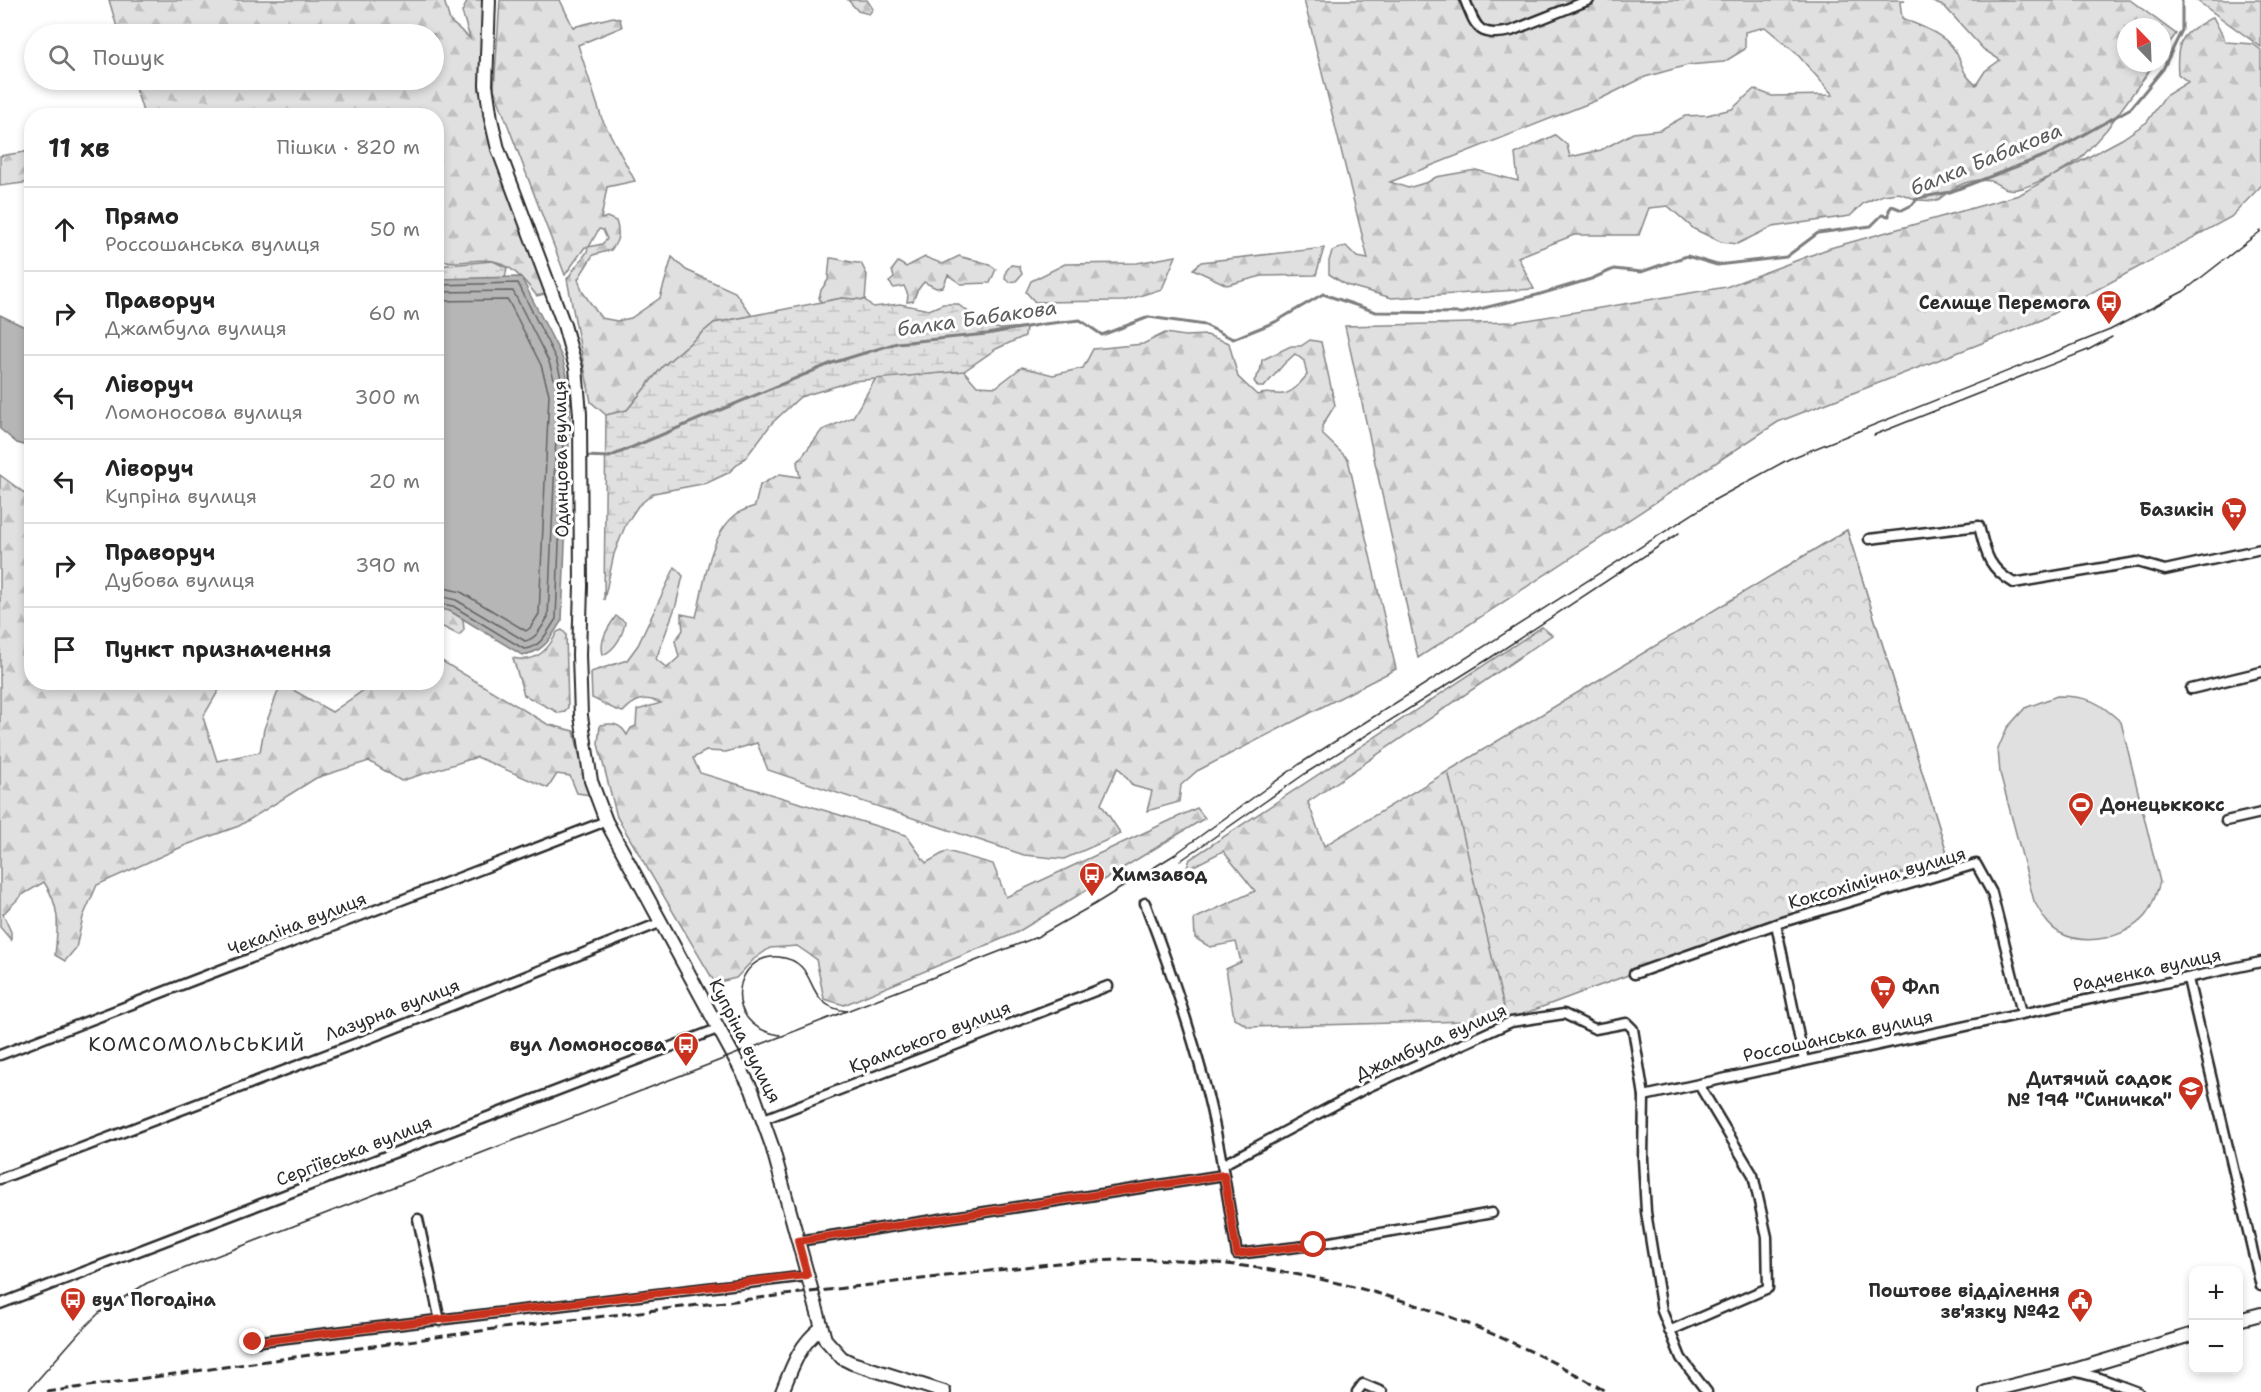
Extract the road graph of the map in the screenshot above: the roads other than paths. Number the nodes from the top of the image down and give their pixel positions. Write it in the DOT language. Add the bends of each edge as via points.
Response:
graph roads {
  1 [pos="489,0"];
  2 [pos="1465,0"];
  3 [pos="1589,0"];
  4 [pos="1869,539"];
  5 [pos="2261,549"];
  6 [pos="2261,672"];
  7 [pos="2191,689"];
  8 [pos="2261,813"];
  9 [pos="606,821"];
  10 [pos="2226,821"];
  11 [pos="1145,903"];
  12 [pos="662,922"];
  13 [pos="1776,924"];
  14 [pos="2261,962"];
  15 [pos="1634,974"];
  16 [pos="2188,979"];
  17 [pos="1108,986"];
  18 [pos="2039,1010"];
  19 [pos="2022,1013"];
  20 [pos="720,1028"];
  21 [pos="0,1055"];
  22 [pos="1804,1061"];
  23 [pos="1699,1085"];
  24 [pos="1644,1095"];
  25 [pos="764,1119"];
  26 [pos="1222,1165"];
  27 [pos="1224,1175"];
  28 [pos="0,1179"];
  29 [pos="1492,1213"];
  30 [pos="418,1219"];
  31 [pos="798,1241"];
  32 [pos="807,1275"];
  33 [pos="2261,1286"];
  34 [pos="0,1304"];
  35 [pos="2261,1314"];
  36 [pos="2243,1319"];
  37 [pos="440,1321"];
  38 [pos="821,1328"];
  39 [pos="1669,1331"];
  40 [pos="2189,1335"];
  41 [pos="253,1342"];
  42 [pos="2071,1371"];
  43 [pos="783,1392"];
  44 [pos="944,1392"];
  45 [pos="1357,1392"];
  46 [pos="1382,1392"];
  47 [pos="1707,1392"];
  48 [pos="1986,1392"];
  49 [pos="2138,1392"];
  1 -- 9 [label="main road, Одинцова вулиця" via="486,85 490,119 576,368 580,414 581,716 591,781"];
  2 -- 3 [label="street" via="1476,27 1497,34"];
  4 -- 5 [label="street" via="1979,526 1987,559 2014,584 2138,562 2165,570"];
  6 -- 7 [label="street"];
  8 -- 10 [label="street"];
  9 -- 12 [label="main road, Купріна вулиця"];
  9 -- 21 [label="street, Чекаліна вулиця"];
  11 -- 26 [label="street" via="1204,1078"];
  12 -- 20 [label="main road, Купріна вулиця"];
  12 -- 28 [label="street, Лазурна вулиця"];
  13 -- 15 [label="street, Коксохімічна вулиця"];
  13 -- 19 [label="street, Коксохімічна вулиця" via="1976,864 1992,893"];
  13 -- 22 [label="street, Коксохімічна вулиця"];
  14 -- 16 [label="street, Радченка вулиця"];
  16 -- 18 [label="street, Радченка вулиця"];
  16 -- 33 [label="street"];
  17 -- 25 [label="street, Крамського вулиця"];
  18 -- 19 [label="street, Россошанська вулиця"];
  19 -- 22 [label="street, Россошанська вулиця"];
  20 -- 25 [label="main road, Купріна вулиця"];
  20 -- 34 [label="street, Сергіївська вулиця"];
  22 -- 23 [label="street, Россошанська вулиця"];
  23 -- 24 [label="street, Россошанська вулиця"];
  23 -- 39 [label="street" via="1753,1175 1767,1237 1768,1287"];
  24 -- 26 [label="street, Джамбула вулиця" via="1633,1029 1628,1023 1595,1029 1564,1014 1511,1022 1368,1087"];
  24 -- 39 [label="street" via="1646,1212 1662,1311"];
  25 -- 31 [label="main road, Купріна вулиця"];
  26 -- 27 [label="street"];
  27 -- 29 [label="street" via="1237,1254 1314,1245"];
  27 -- 31 [label="street"];
  30 -- 37 [label="street"];
  31 -- 32 [label="main road, Купріна вулиця"];
  32 -- 37 [label="street"];
  32 -- 38 [label="main road, Купріна вулиця"];
  35 -- 36 [label="main road"];
  37 -- 41 [label="street"];
  38 -- 43 [label="main road" via="800,1350"];
  38 -- 44 [label="main road, Купріна вулиця" via="832,1349 842,1358"];
  39 -- 47 [label="street" via="1681,1358"];
  40 -- 42 [label="main road"];
  42 -- 48 [label="main road"];
  42 -- 49 [label="street"];
  45 -- 46 [label="street" via="1363,1384"];
}
